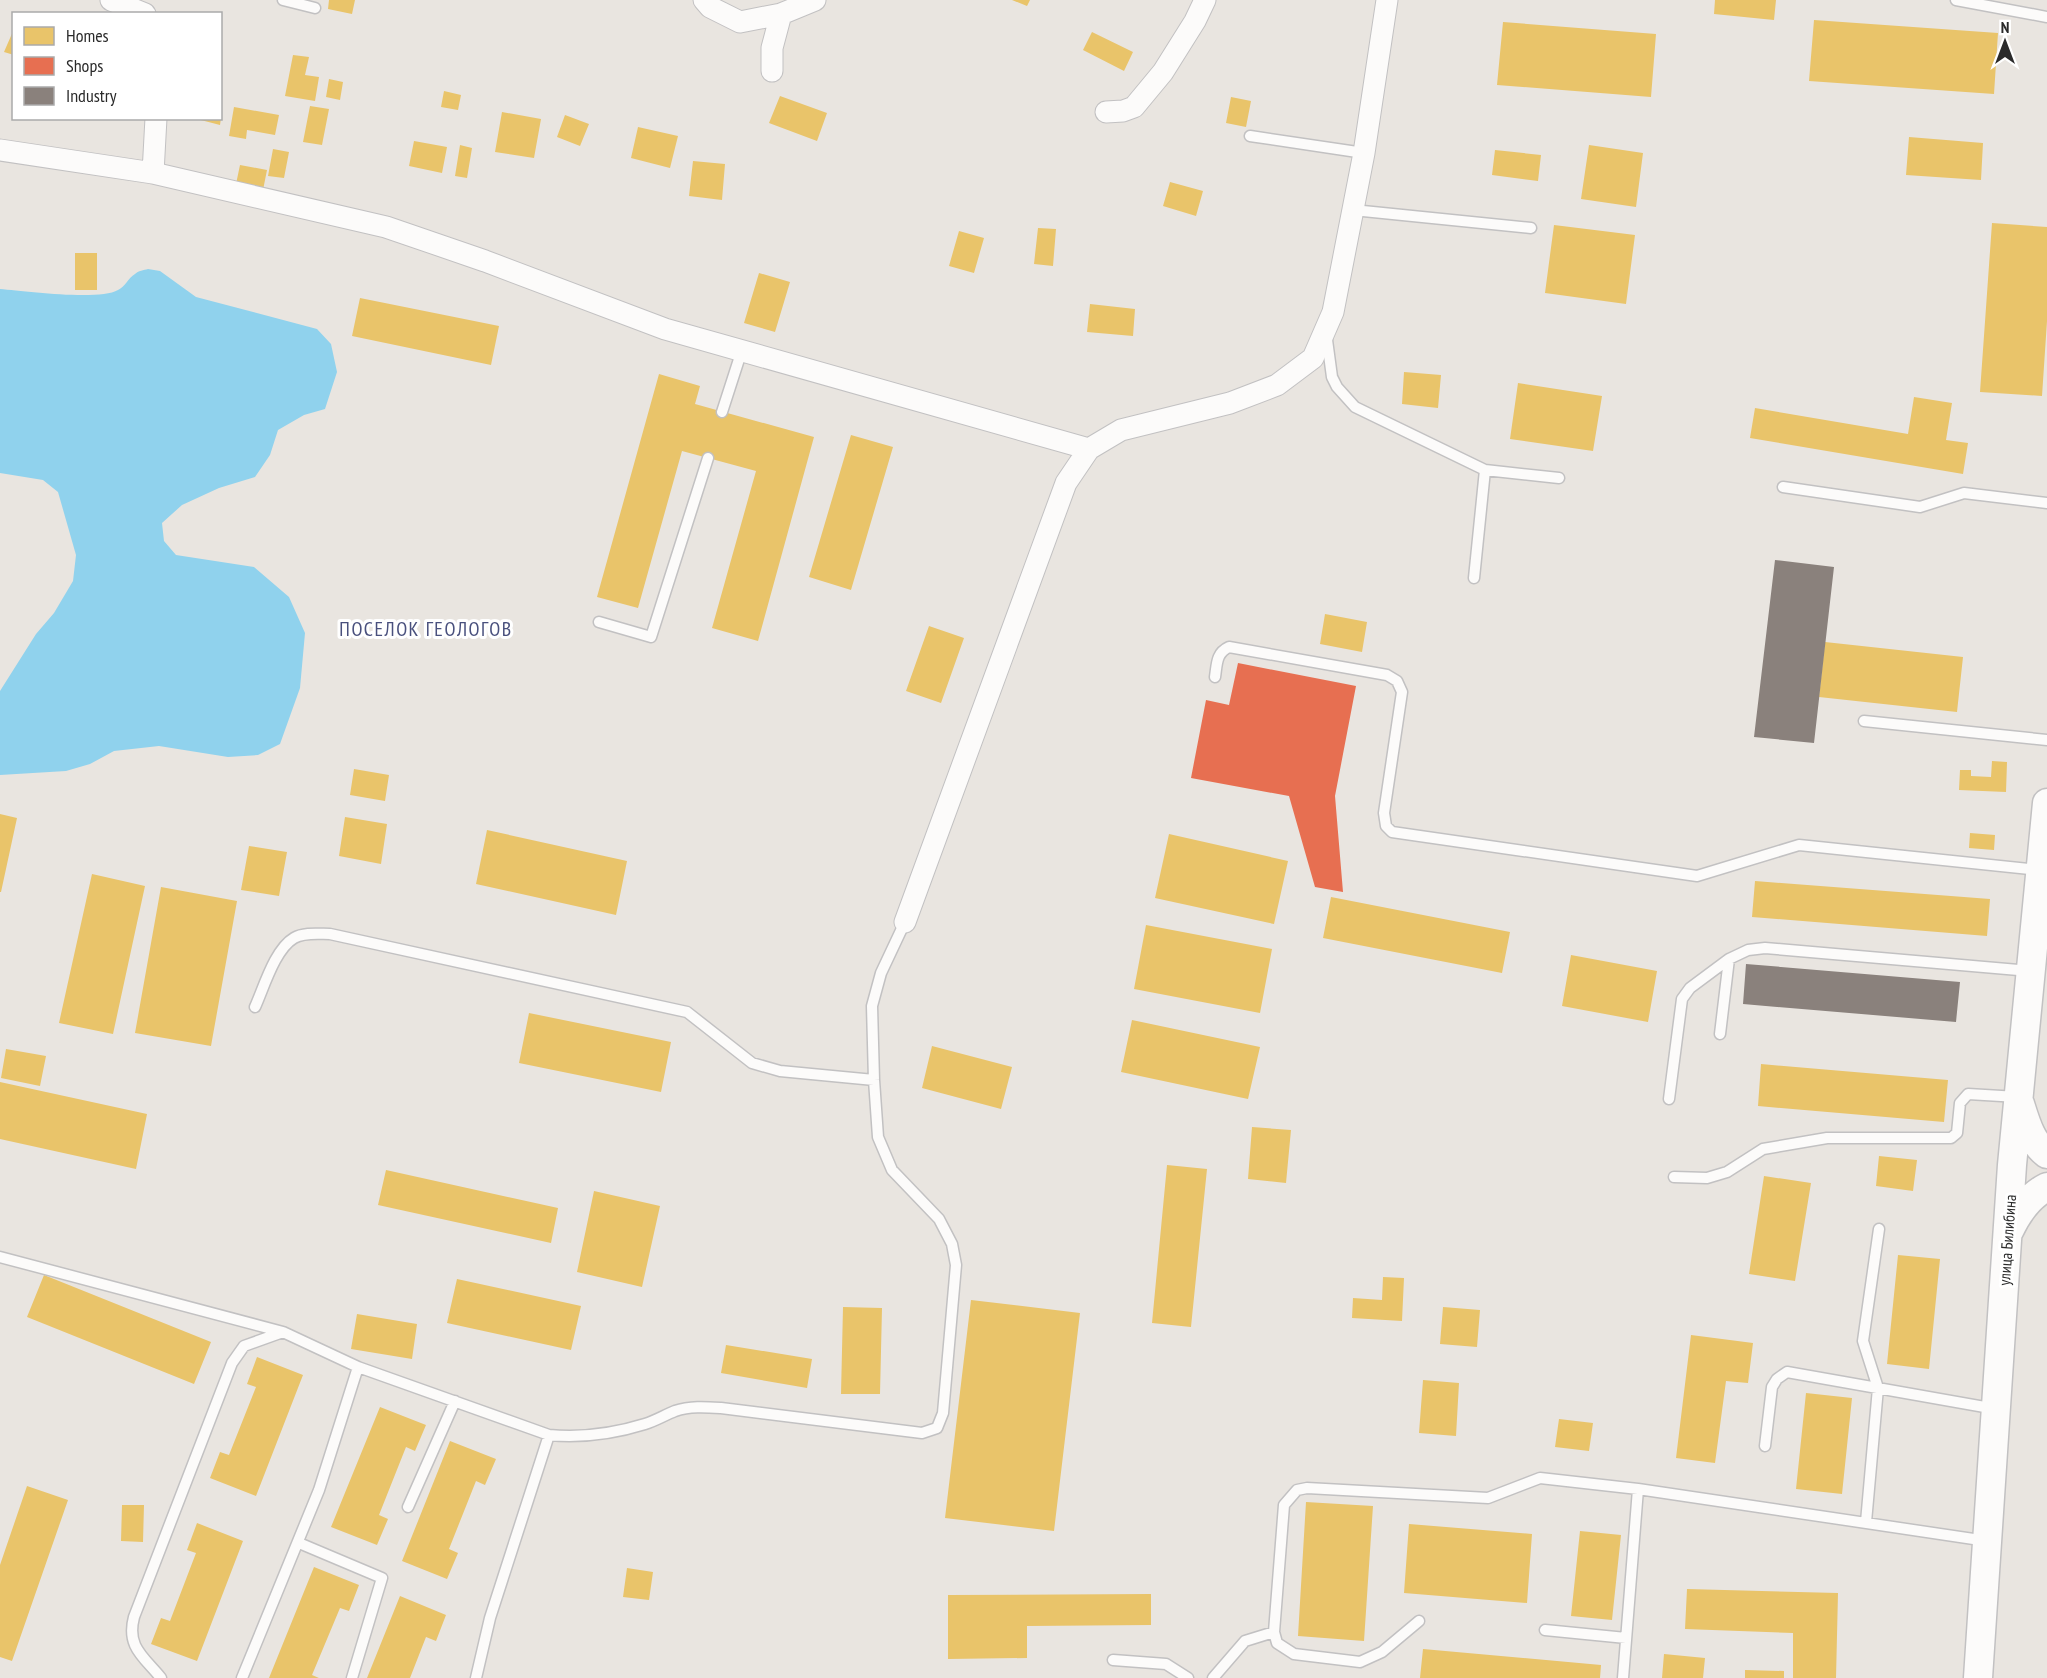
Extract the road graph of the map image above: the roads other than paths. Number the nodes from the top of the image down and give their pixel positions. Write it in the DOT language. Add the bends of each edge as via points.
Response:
graph roads {
  1 [pos="111,0"];
  2 [pos="283,0"];
  3 [pos="704,0"];
  4 [pos="815,0"];
  5 [pos="1205,0"];
  6 [pos="1387,0"];
  7 [pos="1956,0"];
  8 [pos="315,8"];
  9 [pos="140,12"];
  10 [pos="781,15"];
  11 [pos="2047,17"];
  12 [pos="772,71"];
  13 [pos="1106,112"];
  14 [pos="156,120"];
  15 [pos="1250,136"];
  16 [pos="0,150"];
  17 [pos="1364,153"];
  18 [pos="153,173"];
  19 [pos="1353,210"];
  20 [pos="1531,228"];
  21 [pos="1326,327"];
  22 [pos="742,350"];
  23 [pos="722,412"];
  24 [pos="1089,449"];
  25 [pos="708,458"];
  26 [pos="1485,470"];
  27 [pos="1559,478"];
  28 [pos="1783,487"];
  29 [pos="2047,503"];
  30 [pos="1474,579"];
  31 [pos="599,622"];
  32 [pos="1215,677"];
  33 [pos="1864,721"];
  34 [pos="2047,740"];
  35 [pos="2047,803"];
  36 [pos="2040,870"];
  37 [pos="905,922"];
  38 [pos="1729,959"];
  39 [pos="2030,971"];
  40 [pos="255,1007"];
  41 [pos="1720,1034"];
  42 [pos="874,1080"];
  43 [pos="2018,1097"];
  44 [pos="1669,1100"];
  45 [pos="2047,1154"];
  46 [pos="2012,1166"];
  47 [pos="2047,1170"];
  48 [pos="1674,1177"];
  49 [pos="2047,1187"];
  50 [pos="1879,1229"];
  51 [pos="2007,1235"];
  52 [pos="0,1257"];
  53 [pos="283,1332"];
  54 [pos="358,1367"];
  55 [pos="1878,1388"];
  56 [pos="455,1401"];
  57 [pos="1996,1409"];
  58 [pos="549,1435"];
  59 [pos="1765,1446"];
  60 [pos="1638,1489"];
  61 [pos="408,1507"];
  62 [pos="1866,1522"];
  63 [pos="1987,1540"];
  64 [pos="299,1543"];
  65 [pos="1419,1621"];
  66 [pos="1545,1630"];
  67 [pos="1274,1632"];
  68 [pos="1626,1638"];
  69 [pos="1113,1660"];
  70 [pos="161,1678"];
  71 [pos="242,1678"];
  72 [pos="352,1678"];
  73 [pos="476,1678"];
  74 [pos="1188,1678"];
  75 [pos="1213,1678"];
  76 [pos="1623,1678"];
  77 [pos="1978,1678"];
  1 -- 9 [label="street"];
  2 -- 8 [label="lane"];
  3 -- 10 [label="street" via="740,22"];
  4 -- 10 [label="street"];
  5 -- 13 [label="street" via="1163,72 1134,107"];
  6 -- 17 [label="street"];
  7 -- 11 [label="lane"];
  10 -- 12 [label="street" via="772,48"];
  14 -- 18 [label="street"];
  15 -- 17 [label="lane"];
  16 -- 18 [label="street"];
  17 -- 19 [label="street"];
  18 -- 22 [label="street" via="386,227 665,329"];
  19 -- 20 [label="lane"];
  19 -- 21 [label="street" via="1333,312"];
  21 -- 24 [label="street" via="1313,358 1277,385 1230,403 1121,430"];
  21 -- 26 [label="lane" via="1332,377 1355,407"];
  22 -- 23 [label="lane"];
  22 -- 24 [label="street"];
  24 -- 37 [label="street" via="1066,483"];
  25 -- 31 [label="lane" via="651,637"];
  26 -- 27 [label="lane"];
  26 -- 30 [label="lane"];
  28 -- 29 [label="lane" via="1920,507 1964,493"];
  32 -- 36 [label="lane" via="1218,658 1229,647 1387,675 1397,681 1402,692 1384,813 1386,826 1392,832 1696,876 1799,845"];
  33 -- 34 [label="lane"];
  35 -- 36 [label="main road, улица Билибина"];
  36 -- 39 [label="main road, улица Билибина"];
  37 -- 42 [label="lane" via="881,972 872,1006"];
  38 -- 39 [label="lane" via="1748,950 1765,948"];
  38 -- 41 [label="lane"];
  38 -- 44 [label="lane" via="1690,988 1682,999"];
  39 -- 43 [label="main road, улица Билибина"];
  40 -- 42 [label="lane" via="279,953 294,938 330,934 687,1012 752,1063 780,1071"];
  42 -- 58 [label="lane" via="878,1137 892,1170 939,1219 952,1244 956,1265 943,1413 937,1428 922,1433 697,1407 607,1435"];
  43 -- 45 [label="main road" via="2033,1137"];
  43 -- 46 [label="main road, улица Билибина"];
  43 -- 48 [label="lane" via="1968,1094 1960,1102 1957,1133 1951,1138 1827,1138 1763,1149 1727,1172 1707,1178"];
  46 -- 47 [label="main road"];
  46 -- 51 [label="main road, улица Билибина"];
  49 -- 51 [label="main road" via="2026,1203"];
  50 -- 55 [label="lane" via="1863,1341"];
  51 -- 57 [label="main road, улица Билибина"];
  52 -- 53 [label="lane"];
  53 -- 54 [label="lane"];
  53 -- 70 [label="lane" via="244,1346 232,1363 134,1617 133,1644"];
  54 -- 56 [label="lane"];
  54 -- 64 [label="lane"];
  55 -- 57 [label="lane"];
  55 -- 59 [label="lane" via="1786,1372 1772,1387"];
  55 -- 62 [label="lane"];
  56 -- 58 [label="lane"];
  56 -- 61 [label="lane"];
  57 -- 63 [label="main road, улица Билибина"];
  58 -- 73 [label="lane" via="490,1618"];
  60 -- 62 [label="lane"];
  60 -- 67 [label="lane" via="1540,1478 1488,1498 1297,1490 1284,1505"];
  60 -- 68 [label="lane"];
  62 -- 63 [label="lane"];
  63 -- 77 [label="main road, улица Билибина"];
  64 -- 71 [label="lane"];
  64 -- 72 [label="lane" via="382,1578"];
  65 -- 67 [label="lane" via="1382,1652 1360,1662 1294,1654 1277,1643"];
  66 -- 68 [label="lane"];
  67 -- 75 [label="lane" via="1245,1641"];
  68 -- 76 [label="lane"];
  69 -- 74 [label="lane" via="1166,1665"];
}
